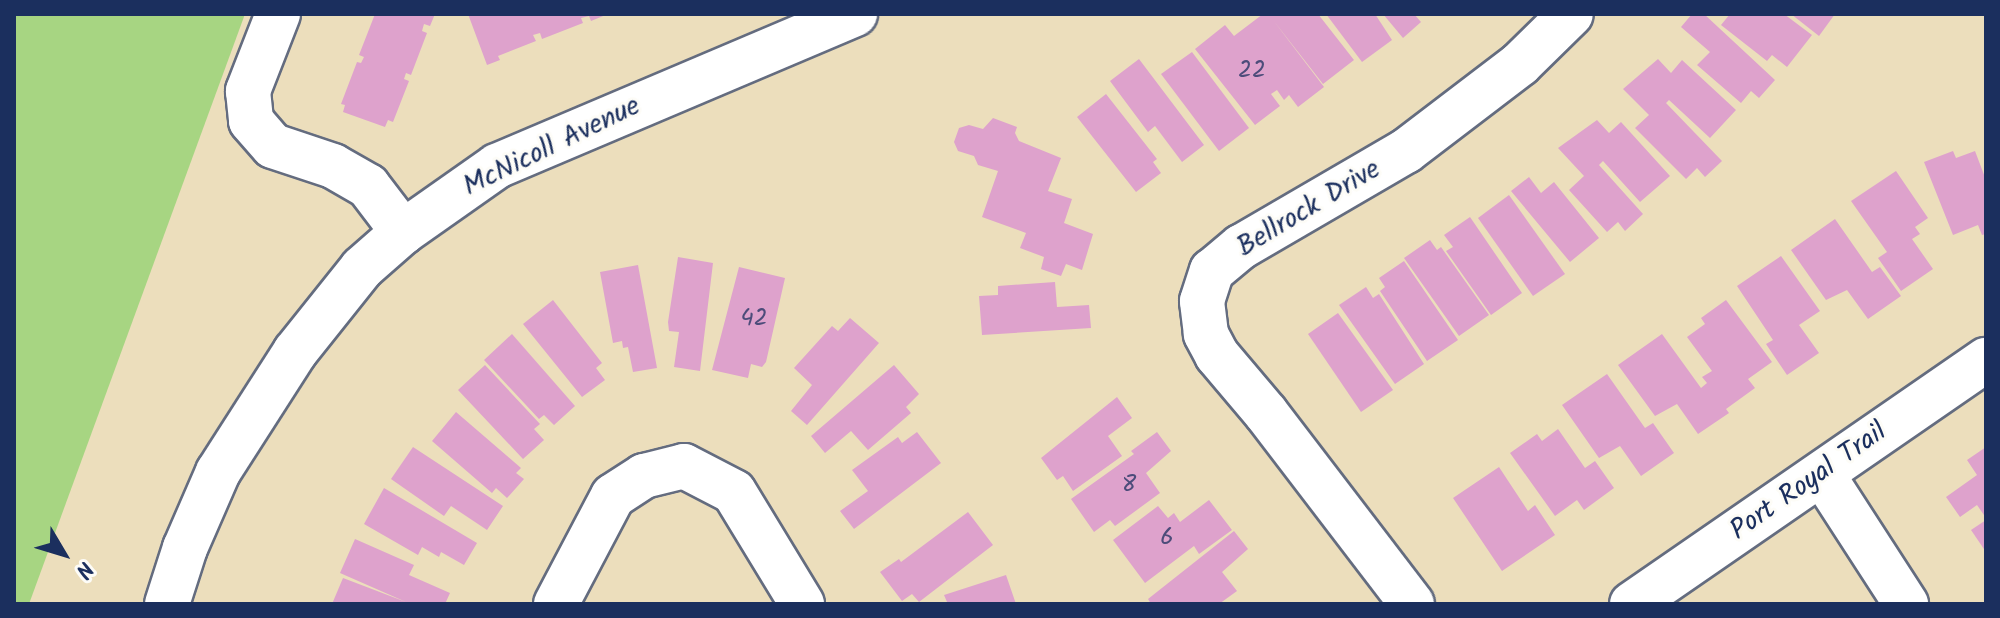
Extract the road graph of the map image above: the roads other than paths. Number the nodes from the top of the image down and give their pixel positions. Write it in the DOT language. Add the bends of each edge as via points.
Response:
graph roads {
  1 [pos="278,14"];
  2 [pos="855,14"];
  3 [pos="1571,14"];
  4 [pos="403,232"];
  5 [pos="1986,360"];
  6 [pos="1822,474"];
  7 [pos="167,604"];
  8 [pos="556,604"];
  9 [pos="802,604"];
  10 [pos="1412,604"];
  11 [pos="1632,604"];
  12 [pos="1906,604"];
  1 -- 4 [label="street" via="248,91 251,121 273,146 333,166 368,186"];
  2 -- 4 [label="street, McNicoll Avenue" via="497,166"];
  3 -- 10 [label="street, Bellrock Drive" via="1520,64 1406,151 1241,247 1212,271 1202,301 1206,334 1217,355"];
  4 -- 7 [label="street, McNicoll Avenue" via="362,268 295,352 218,472"];
  5 -- 6 [label="street, Port Royal Trail"];
  6 -- 11 [label="street, Port Royal Trail"];
  6 -- 12 [label="street"];
  8 -- 9 [label="street" via="613,496 644,476 684,466 734,492"];
}
